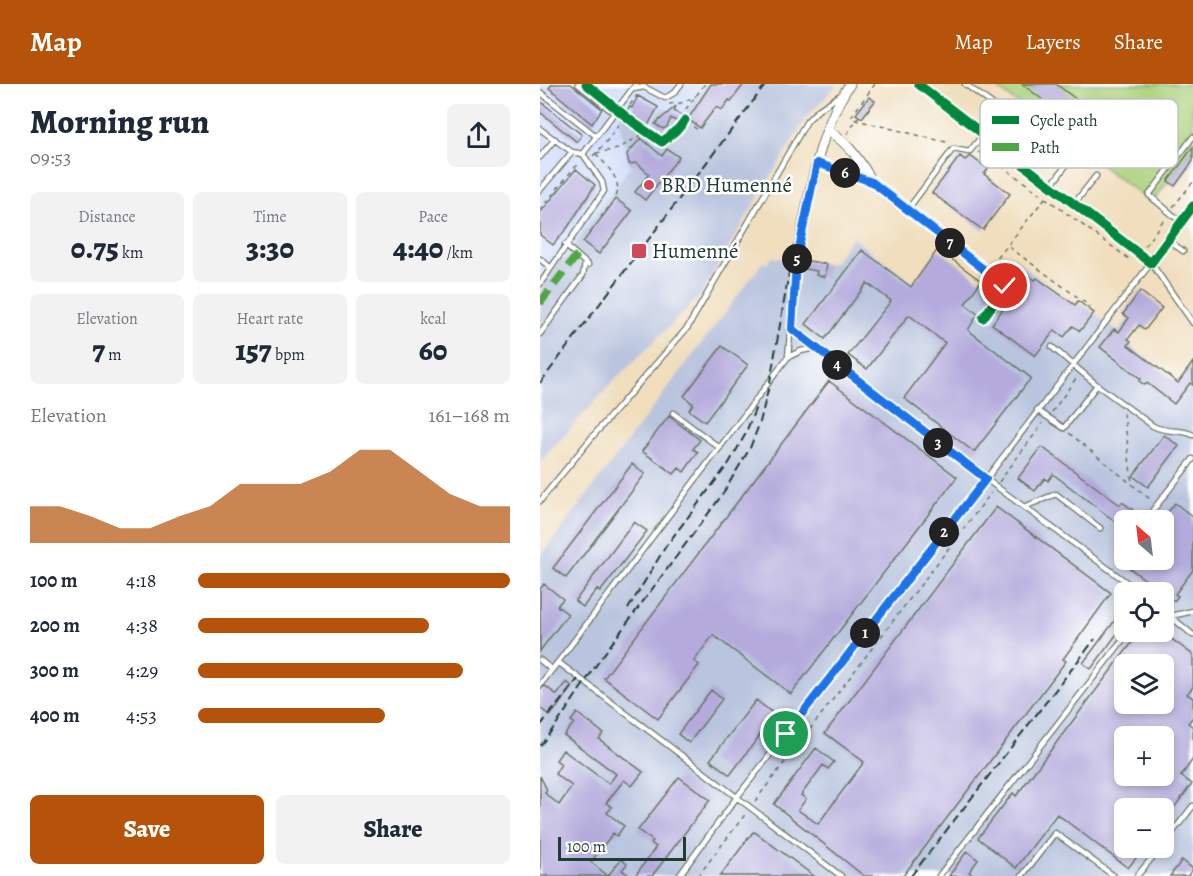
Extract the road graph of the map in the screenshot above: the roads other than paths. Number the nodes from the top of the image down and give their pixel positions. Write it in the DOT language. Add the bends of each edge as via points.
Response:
graph roads {
  1 [pos="578,84"];
  2 [pos="636,84"];
  3 [pos="681,84"];
  4 [pos="850,84"];
  5 [pos="918,84"];
  6 [pos="965,84"];
  7 [pos="631,90"];
  8 [pos="540,92"];
  9 [pos="844,93"];
  10 [pos="985,99"];
  11 [pos="614,113"];
  12 [pos="540,129"];
  13 [pos="828,131"];
  14 [pos="980,133"];
  15 [pos="596,136"];
  16 [pos="1193,137"];
  17 [pos="555,139"];
  18 [pos="572,152"];
  19 [pos="583,154"];
  20 [pos="1178,157"];
  21 [pos="540,158"];
  22 [pos="817,163"];
  23 [pos="1027,168"];
  24 [pos="1064,168"];
  25 [pos="1169,168"];
  26 [pos="1096,176"];
  27 [pos="872,182"];
  28 [pos="1051,186"];
  29 [pos="540,190"];
  30 [pos="1074,204"];
  31 [pos="908,209"];
  32 [pos="1188,215"];
  33 [pos="1168,240"];
  34 [pos="565,245"];
  35 [pos="1183,251"];
  36 [pos="540,259"];
  37 [pos="796,262"];
  38 [pos="1151,263"];
  39 [pos="551,268"];
  40 [pos="540,284"];
  41 [pos="983,318"];
  42 [pos="1193,323"];
  43 [pos="792,329"];
  44 [pos="540,334"];
  45 [pos="1052,347"];
  46 [pos="815,348"];
  47 [pos="788,357"];
  48 [pos="1073,364"];
  49 [pos="1097,385"];
  50 [pos="1037,410"];
  51 [pos="673,412"];
  52 [pos="1193,435"];
  53 [pos="720,448"];
  54 [pos="1193,459"];
  55 [pos="986,479"];
  56 [pos="540,501"];
  57 [pos="1024,507"];
  58 [pos="1155,507"];
  59 [pos="1100,528"];
  60 [pos="1126,582"];
  61 [pos="1193,611"];
  62 [pos="1174,615"];
  63 [pos="1174,618"];
  64 [pos="1193,634"];
  65 [pos="1121,642"];
  66 [pos="540,660"];
  67 [pos="558,662"];
  68 [pos="552,670"];
  69 [pos="540,685"];
  70 [pos="736,797"];
  71 [pos="1193,806"];
  72 [pos="1174,830"];
  73 [pos="1152,858"];
  74 [pos="679,876"];
  75 [pos="842,876"];
  76 [pos="939,876"];
  77 [pos="1022,876"];
  78 [pos="1114,876"];
  79 [pos="1137,876"];
  1 -- 11 [label="lane"];
  2 -- 7 [label="lane"];
  3 -- 7 [label="lane" via="664,98 644,87"];
  4 -- 9 [label="street"];
  5 -- 14 [label="street"];
  6 -- 10 [label="lane"];
  7 -- 11 [label="lane"];
  8 -- 15 [label="lane"];
  9 -- 13 [label="street"];
  9 -- 56 [label="lane" via="807,121 688,327"];
  11 -- 15 [label="lane"];
  12 -- 17 [label="lane"];
  13 -- 22 [label="street"];
  13 -- 27 [label="street" via="843,140"];
  14 -- 31 [label="lane" via="969,152 953,149"];
  15 -- 19 [label="lane"];
  16 -- 20 [label="lane"];
  17 -- 18 [label="lane"];
  17 -- 21 [label="lane"];
  18 -- 19 [label="lane"];
  18 -- 29 [label="lane"];
  19 -- 34 [label="lane" via="604,191"];
  22 -- 27 [label="street"];
  22 -- 37 [label="street"];
  23 -- 28 [label="street"];
  24 -- 28 [label="lane"];
  25 -- 32 [label="lane" via="1149,195 1170,212"];
  26 -- 30 [label="lane"];
  27 -- 31 [label="street"];
  28 -- 30 [label="street"];
  30 -- 38 [label="street"];
  31 -- 41 [label="street" via="1005,286"];
  32 -- 33 [label="street"];
  33 -- 35 [label="lane"];
  33 -- 38 [label="street"];
  34 -- 39 [label="lane"];
  34 -- 44 [label="lane" via="587,264"];
  36 -- 39 [label="lane"];
  37 -- 43 [label="lane"];
  38 -- 42 [label="lane"];
  38 -- 48 [label="lane"];
  39 -- 40 [label="lane"];
  43 -- 46 [label="lane"];
  43 -- 47 [label="lane"];
  45 -- 48 [label="lane"];
  46 -- 47 [label="lane"];
  46 -- 55 [label="lane"];
  47 -- 53 [label="lane"];
  48 -- 49 [label="lane"];
  48 -- 50 [label="lane"];
  49 -- 50 [label="lane" via="1064,428"];
  49 -- 52 [label="lane" via="1163,431"];
  50 -- 55 [label="lane"];
  51 -- 53 [label="lane"];
  53 -- 67 [label="lane"];
  54 -- 58 [label="lane"];
  55 -- 57 [label="lane"];
  55 -- 70 [label="lane"];
  57 -- 59 [label="lane" via="1056,494"];
  57 -- 60 [label="lane"];
  61 -- 62 [label="lane"];
  63 -- 64 [label="lane"];
  65 -- 76 [label="lane"];
  66 -- 68 [label="lane"];
  67 -- 68 [label="lane"];
  67 -- 70 [label="lane"];
  68 -- 69 [label="lane"];
  70 -- 74 [label="lane"];
  70 -- 75 [label="lane"];
  71 -- 72 [label="lane"];
  73 -- 79 [label="lane"];
  77 -- 78 [label="lane" via="1055,833"];
}
